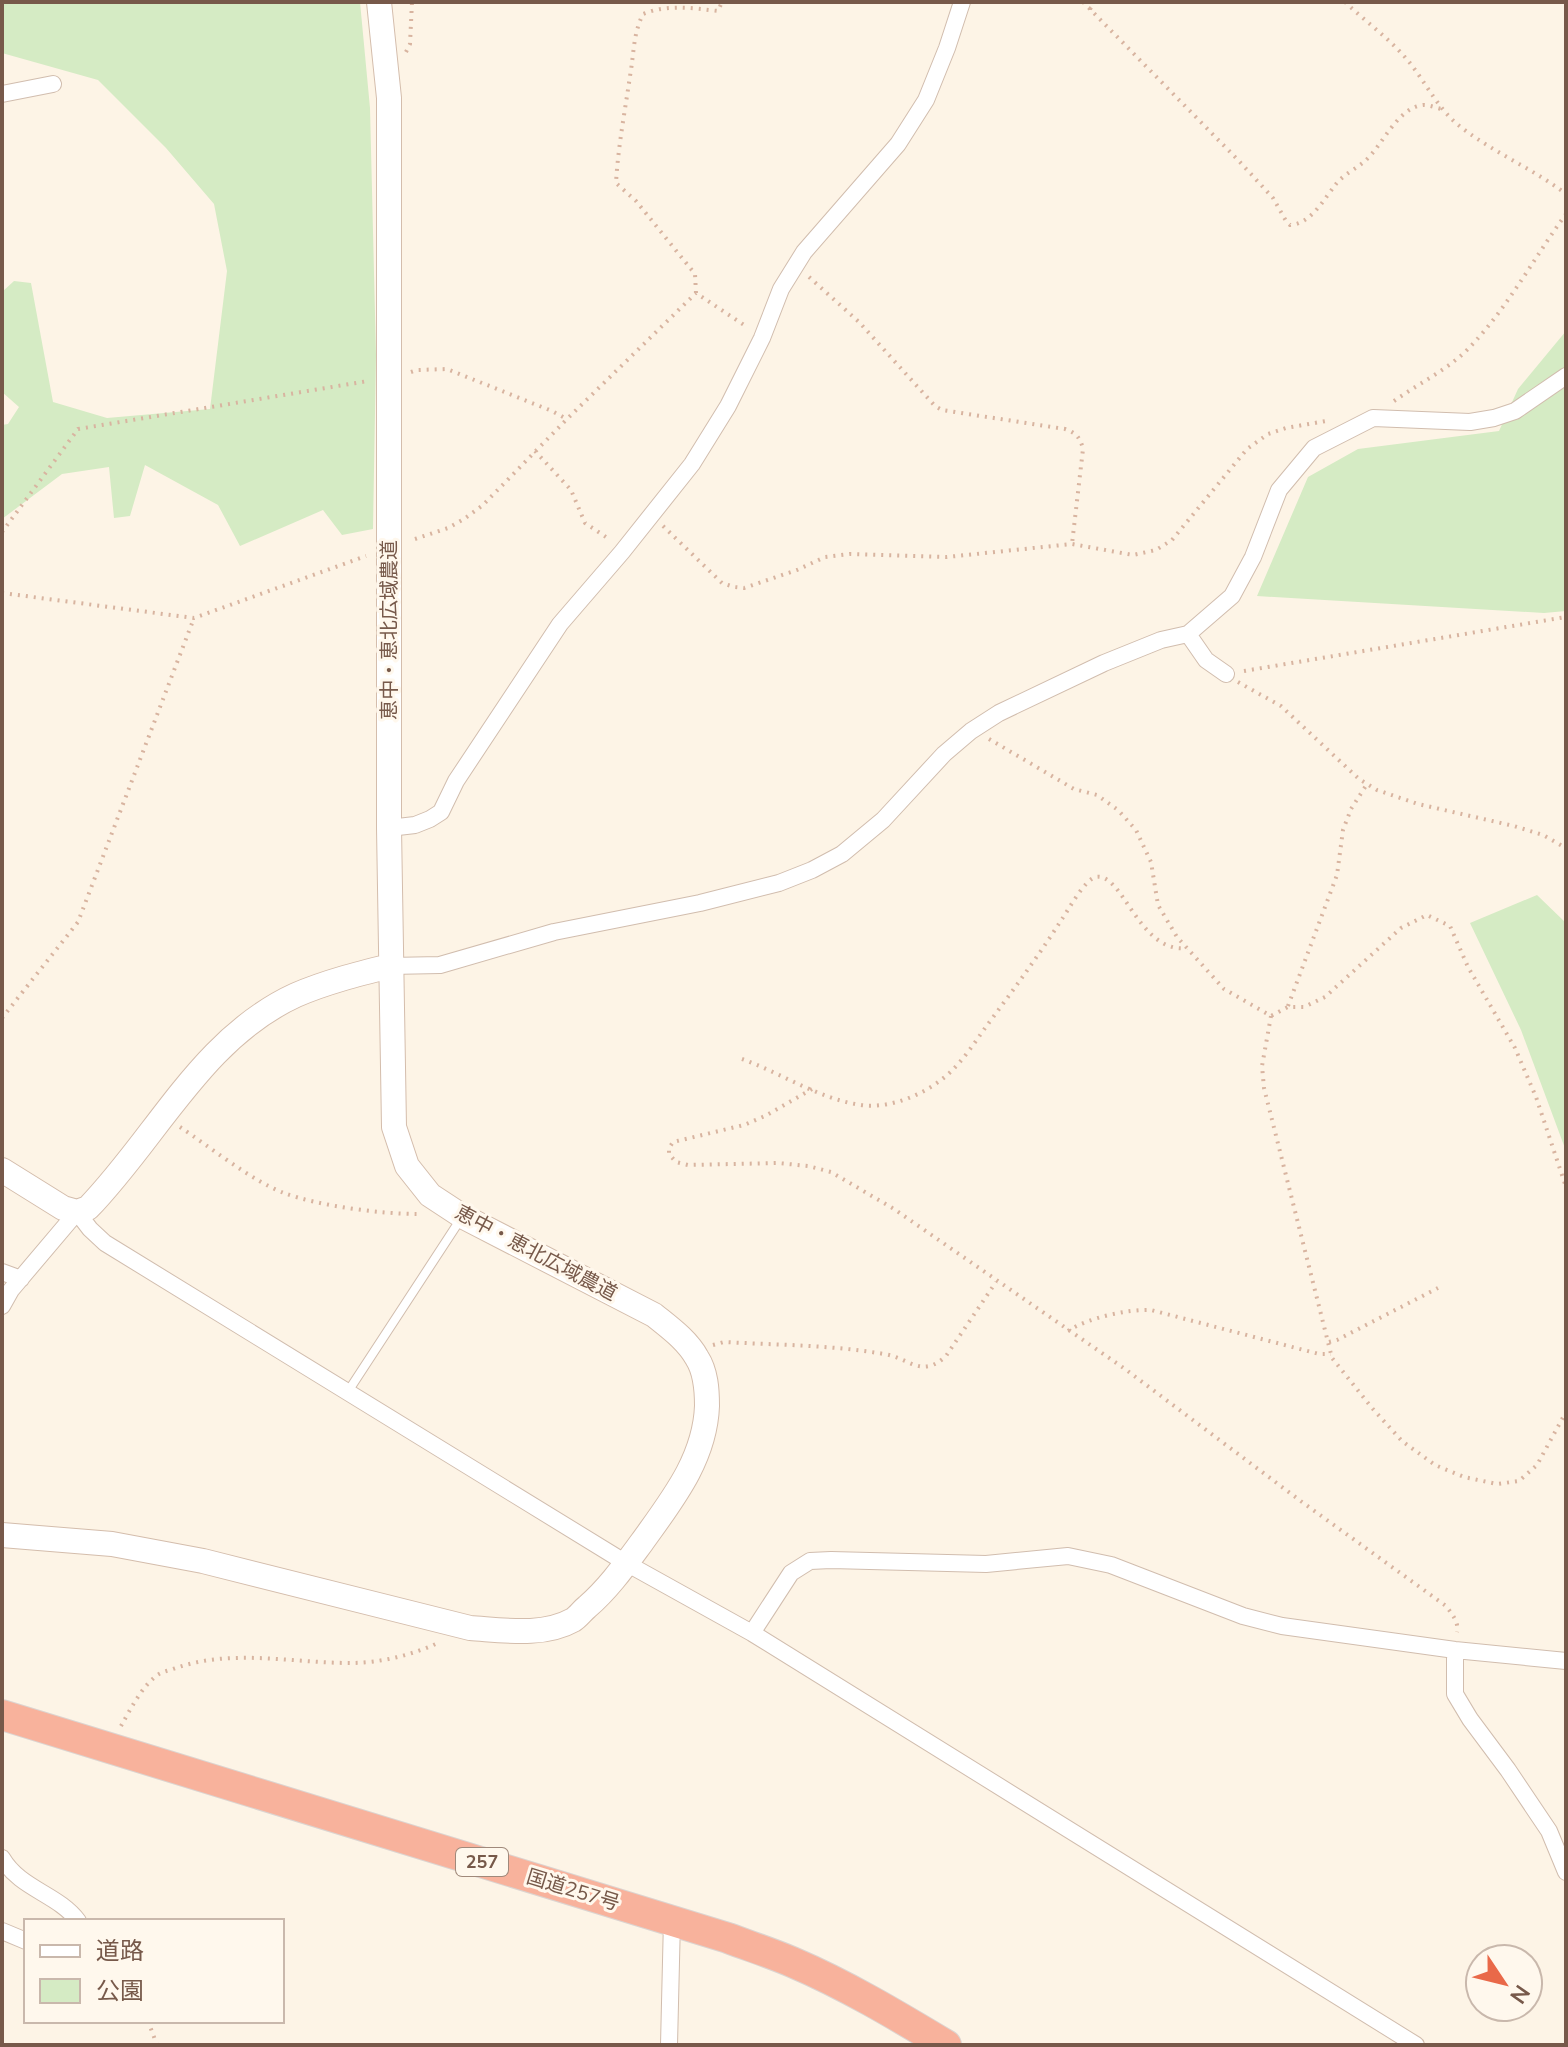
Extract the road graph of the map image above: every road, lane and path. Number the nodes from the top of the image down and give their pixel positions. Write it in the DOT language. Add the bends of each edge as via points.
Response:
graph roads {
  1 [pos="379,2"];
  2 [pos="722,2"];
  3 [pos="962,2"];
  4 [pos="1083,2"];
  5 [pos="1095,2"];
  6 [pos="1345,2"];
  7 [pos="1090,9"];
  8 [pos="53,84"];
  9 [pos="2,94"];
  10 [pos="1442,109"];
  11 [pos="1566,194"];
  12 [pos="1566,214"];
  13 [pos="796,265"];
  14 [pos="696,293"];
  15 [pos="762,338"];
  16 [pos="1566,376"];
  17 [pos="390,377"];
  18 [pos="1381,418"];
  19 [pos="567,419"];
  20 [pos="1350,430"];
  21 [pos="535,451"];
  22 [pos="651,515"];
  23 [pos="2,532"];
  24 [pos="415,539"];
  25 [pos="1072,544"];
  26 [pos="622,552"];
  27 [pos="366,556"];
  28 [pos="2,593"];
  29 [pos="1566,617"];
  30 [pos="194,618"];
  31 [pos="1188,634"];
  32 [pos="1226,674"];
  33 [pos="979,727"];
  34 [pos="1367,784"];
  35 [pos="389,828"];
  36 [pos="1566,848"];
  37 [pos="1187,948"];
  38 [pos="390,966"];
  39 [pos="1288,1007"];
  40 [pos="1271,1016"];
  41 [pos="2,1018"];
  42 [pos="742,1059"];
  43 [pos="812,1089"];
  44 [pos="164,1115"];
  45 [pos="2,1170"];
  46 [pos="1566,1187"];
  47 [pos="439,1201"];
  48 [pos="77,1212"];
  49 [pos="462,1216"];
  50 [pos="2,1272"];
  51 [pos="21,1279"];
  52 [pos="996,1282"];
  53 [pos="1438,1288"];
  54 [pos="2,1306"];
  55 [pos="1068,1331"];
  56 [pos="1328,1342"];
  57 [pos="693,1353"];
  58 [pos="1331,1354"];
  59 [pos="347,1393"];
  60 [pos="1566,1412"];
  61 [pos="2,1535"];
  62 [pos="626,1563"];
  63 [pos="457,1624"];
  64 [pos="752,1633"];
  65 [pos="1455,1650"];
  66 [pos="1566,1661"];
  67 [pos="2,1715"];
  68 [pos="112,1749"];
  69 [pos="2,1858"];
  70 [pos="1566,1872"];
  71 [pos="76,1919"];
  72 [pos="672,1920"];
  73 [pos="2,1931"];
  74 [pos="24,1940"];
  75 [pos="149,2023"];
  76 [pos="157,2045"];
  77 [pos="669,2045"];
  78 [pos="946,2045"];
  79 [pos="1416,2045"];
  1 -- 17 [label="street, 恵中・恵北広域農道" via="389,98"];
  2 -- 14 [label="path" via="718,11 679,6 643,14 634,37 617,160 616,183 695,274"];
  3 -- 13 [label="street" via="926,100 898,144"];
  4 -- 7 [label="path"];
  5 -- 7 [label="path"];
  6 -- 10 [label="path" via="1404,56"];
  7 -- 10 [label="path" via="1273,198 1290,225 1310,216 1412,109"];
  8 -- 9 [label="street"];
  10 -- 11 [label="path" via="1458,125"];
  12 -- 18 [label="path" via="1467,350 1389,405"];
  13 -- 15 [label="street"];
  13 -- 25 [label="path" via="859,322 935,406 1065,429 1080,438"];
  14 -- 15 [label="path"];
  14 -- 19 [label="path"];
  15 -- 22 [label="street" via="714,429"];
  16 -- 18 [label="street" via="1515,411 1494,418"];
  17 -- 19 [label="path" via="447,369"];
  17 -- 23 [label="path" via="78,429"];
  17 -- 35 [label="street, 恵中・恵北広域農道"];
  18 -- 20 [label="street"];
  19 -- 21 [label="path"];
  20 -- 25 [label="path" via="1330,420 1268,434 1247,449 1172,540 1156,550 1133,555"];
  20 -- 31 [label="street" via="1314,448 1279,490 1232,596"];
  21 -- 24 [label="path" via="464,519"];
  21 -- 26 [label="path" via="571,490 585,523"];
  22 -- 25 [label="path" via="722,583 744,588 825,557 947,557"];
  22 -- 26 [label="street"];
  26 -- 35 [label="street" via="560,624 441,812 415,825"];
  27 -- 30 [label="path"];
  28 -- 30 [label="path"];
  29 -- 32 [label="path"];
  30 -- 41 [label="path" via="78,922"];
  31 -- 32 [label="street" via="1206,660"];
  31 -- 33 [label="street" via="1104,663"];
  32 -- 34 [label="path" via="1281,706"];
  33 -- 37 [label="path" via="988,739 1118,810 1136,830 1151,862 1158,905"];
  33 -- 38 [label="street" via="842,854 779,883 554,932 440,965"];
  34 -- 36 [label="path" via="1418,804 1543,835"];
  34 -- 39 [label="path" via="1343,830 1337,875"];
  35 -- 38 [label="street, 恵中・恵北広域農道"];
  37 -- 40 [label="path" via="1224,989"];
  37 -- 43 [label="path" via="1156,939 1112,884 1091,879 943,1079 903,1100 865,1106"];
  38 -- 44 [label="street" via="296,995 263,1014 212,1057"];
  38 -- 47 [label="street, 恵中・恵北広域農道" via="394,1127 407,1166"];
  39 -- 40 [label="path"];
  39 -- 46 [label="path" via="1304,1007 1325,997 1401,928 1427,915 1450,926 1515,1048"];
  40 -- 56 [label="path" via="1262,1066 1264,1088"];
  42 -- 43 [label="path"];
  43 -- 52 [label="path" via="744,1125 673,1142 669,1154 682,1165 778,1163 831,1172 894,1209"];
  44 -- 47 [label="path" via="283,1193 406,1214 428,1213"];
  44 -- 48 [label="street" via="98,1197"];
  45 -- 48 [label="street"];
  47 -- 49 [label="street, 恵中・恵北広域農道"];
  48 -- 51 [label="street"];
  48 -- 59 [label="street" via="105,1243"];
  49 -- 57 [label="street, 恵中・恵北広域農道" via="654,1315"];
  49 -- 59 [label="lane"];
  50 -- 51 [label="street"];
  51 -- 54 [label="street"];
  52 -- 55 [label="path"];
  52 -- 57 [label="path" via="937,1364 914,1365 889,1354 848,1348 724,1342"];
  53 -- 56 [label="path"];
  55 -- 58 [label="path" via="1124,1312 1151,1310"];
  55 -- 65 [label="path" via="1446,1606 1458,1627"];
  56 -- 58 [label="path"];
  57 -- 62 [label="street, 恵中・恵北広域農道" via="707,1387 706,1424 695,1461"];
  58 -- 60 [label="path" via="1402,1441 1435,1465 1464,1477 1497,1484 1519,1481 1537,1465"];
  59 -- 62 [label="street"];
  61 -- 63 [label="street, 恵中・恵北広域農道" via="112,1544 203,1561"];
  62 -- 63 [label="street, 恵中・恵北広域農道" via="573,1620 547,1629 513,1631"];
  62 -- 64 [label="street"];
  63 -- 68 [label="path" via="450,1638 392,1658 351,1663 215,1659 158,1674 128,1714"];
  64 -- 65 [label="street" via="791,1573 810,1561 986,1564 1068,1556 1111,1565 1243,1616"];
  64 -- 79 [label="street"];
  65 -- 66 [label="street"];
  65 -- 70 [label="street" via="1455,1694 1549,1831"];
  67 -- 68 [label="highway, 国道257号 / 257"];
  68 -- 72 [label="highway, 国道257号 / 257"];
  69 -- 71 [label="street" via="30,1887"];
  72 -- 77 [label="street"];
  72 -- 78 [label="highway, 国道257号 / 257" via="792,1962"];
  73 -- 74 [label="street"];
  75 -- 76 [label="path"];
}
